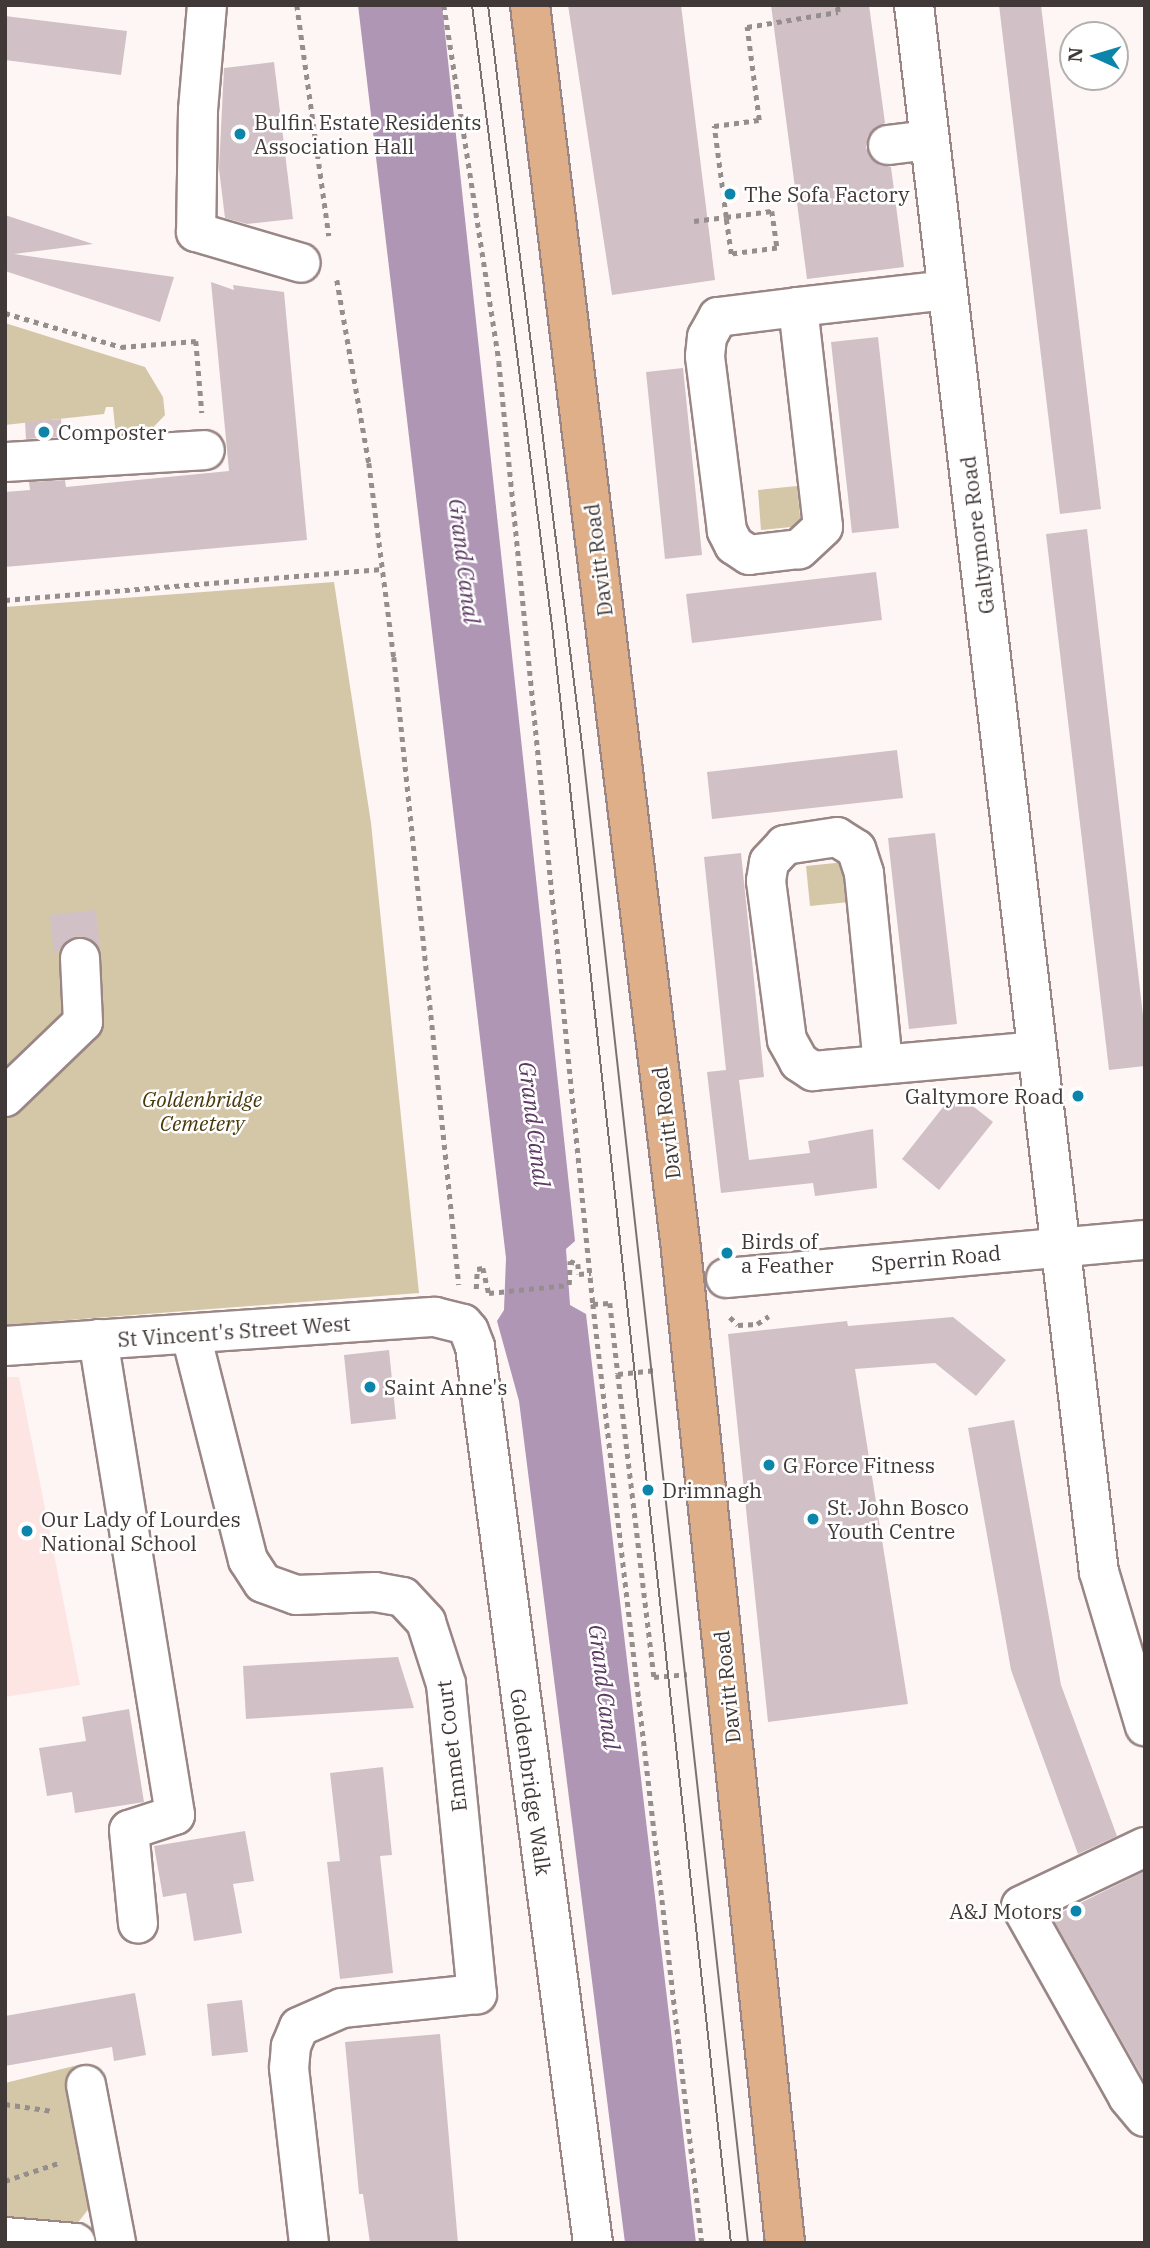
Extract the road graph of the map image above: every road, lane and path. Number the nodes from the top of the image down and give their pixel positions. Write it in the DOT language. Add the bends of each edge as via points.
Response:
graph roads {
  1 [pos="207,5"];
  2 [pos="297,5"];
  3 [pos="444,5"];
  4 [pos="530,5"];
  5 [pos="837,5"];
  6 [pos="914,5"];
  7 [pos="929,140"];
  8 [pos="888,145"];
  9 [pos="726,217"];
  10 [pos="694,221"];
  11 [pos="323,260"];
  12 [pos="947,290"];
  13 [pos="798,307"];
  14 [pos="5,313"];
  15 [pos="205,450"];
  16 [pos="5,462"];
  17 [pos="383,569"];
  18 [pos="5,600"];
  19 [pos="80,958"];
  20 [pos="1037,1051"];
  21 [pos="883,1064"];
  22 [pos="5,1097"];
  23 [pos="1145,1240"];
  24 [pos="1060,1247"];
  25 [pos="591,1273"];
  26 [pos="726,1278"];
  27 [pos="475,1282"];
  28 [pos="593,1304"];
  29 [pos="463,1324"];
  30 [pos="191,1335"];
  31 [pos="98,1339"];
  32 [pos="5,1346"];
  33 [pos="665,1369"];
  34 [pos="618,1374"];
  35 [pos="693,1674"];
  36 [pos="1145,1726"];
  37 [pos="1145,1847"];
  38 [pos="138,1924"];
  39 [pos="86,2085"];
  40 [pos="1145,2117"];
  41 [pos="99,2152"];
  42 [pos="5,2181"];
  43 [pos="5,2237"];
  44 [pos="76,2243"];
  45 [pos="116,2243"];
  46 [pos="309,2243"];
  47 [pos="593,2243"];
  48 [pos="702,2243"];
  49 [pos="785,2243"];
  1 -- 11 [label="street" via="198,110 196,232"];
  2 -- 11 [label="path"];
  3 -- 25 [label="path" via="499,362"];
  4 -- 49 [label="main road, Davitt Road" via="684,1271"];
  5 -- 9 [label="path" via="838,12 747,27 759,120 715,126"];
  6 -- 7 [label="street, Galtymore Road"];
  7 -- 8 [label="street"];
  7 -- 12 [label="street, Galtymore Road"];
  9 -- 9 [label="path" via="731,254 777,248 772,211"];
  9 -- 10 [label="path"];
  11 -- 17 [label="path"];
  12 -- 13 [label="street"];
  12 -- 20 [label="street, Galtymore Road"];
  13 -- 13 [label="street" via="719,317 707,337 727,531 734,545 749,555 799,549 822,527"];
  14 -- 15 [label="path" via="121,347 196,341"];
  15 -- 16 [label="street"];
  17 -- 18 [label="path"];
  17 -- 29 [label="path"];
  19 -- 22 [label="street" via="83,1022"];
  20 -- 21 [label="street"];
  20 -- 24 [label="street, Galtymore Road"];
  21 -- 21 [label="street" via="813,1071 799,1062 787,1040 766,881 769,862 785,845 837,837 856,849 864,873"];
  23 -- 24 [label="street, Sperrin Road"];
  24 -- 26 [label="street, Sperrin Road"];
  24 -- 36 [label="street, Galtymore Road" via="1099,1572"];
  25 -- 27 [label="path" via="579,1274 579,1264 570,1261 569,1286 488,1293 483,1268 477,1269"];
  25 -- 28 [label="path"];
  28 -- 34 [label="path" via="610,1303"];
  28 -- 48 [label="path"];
  29 -- 30 [label="street, St Vincent's Street West" via="435,1317"];
  29 -- 47 [label="street, Goldenbridge Walk" via="475,1347"];
  30 -- 31 [label="street, St Vincent's Street West"];
  30 -- 46 [label="street, Emmet Court" via="248,1560 263,1583 296,1595 374,1592 403,1597 426,1622 446,1684 477,1994 342,2008 299,2027 289,2068"];
  31 -- 32 [label="street, St Vincent's Street West"];
  31 -- 38 [label="street" via="175,1815 129,1829"];
  33 -- 34 [label="path"];
  34 -- 35 [label="path" via="653,1677"];
  37 -- 40 [label="street" via="1021,1906 1128,2097"];
  39 -- 41 [label="street"];
  41 -- 42 [label="path"];
  41 -- 45 [label="street"];
  43 -- 44 [label="street"];
}
